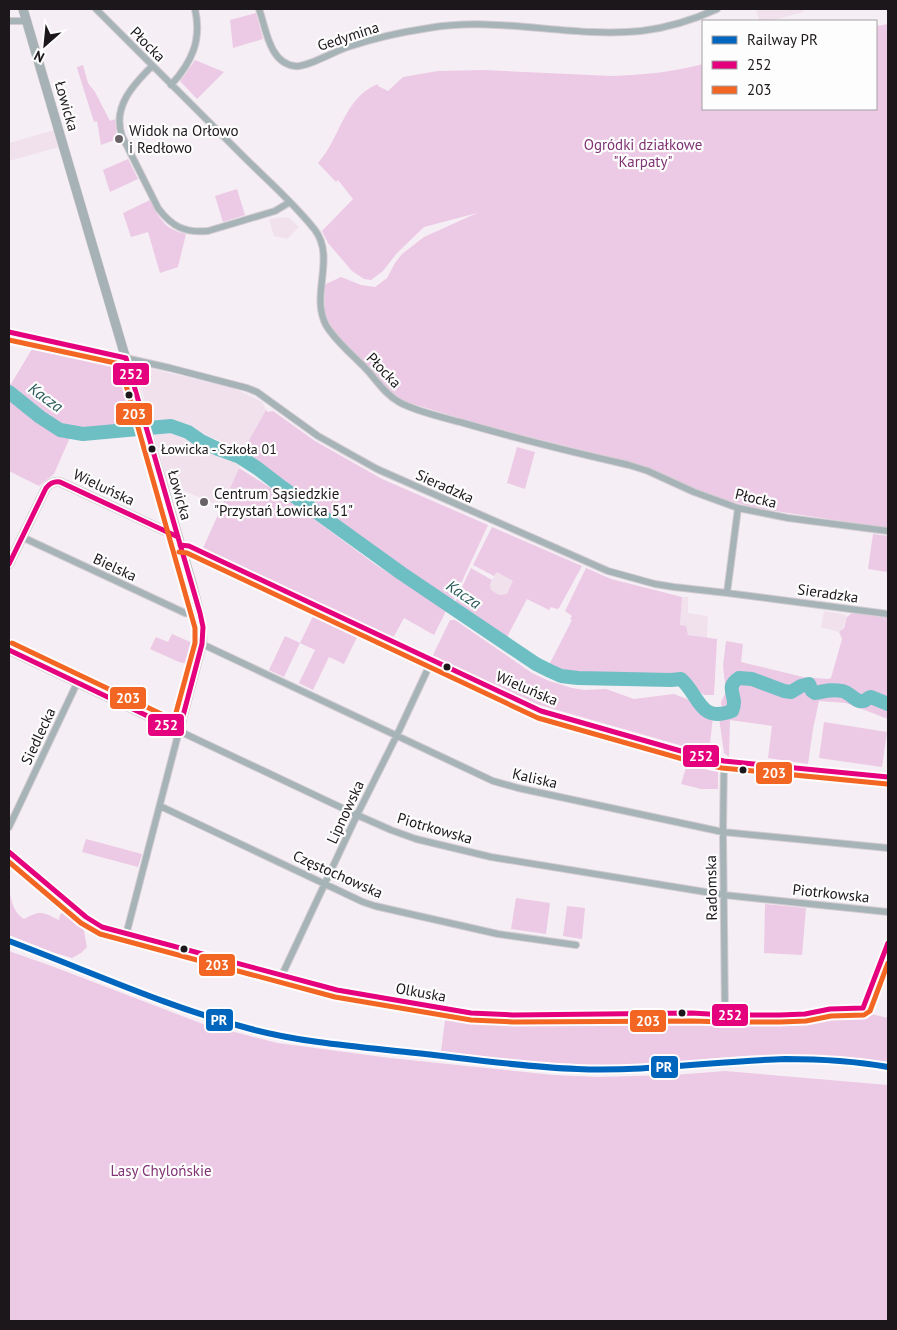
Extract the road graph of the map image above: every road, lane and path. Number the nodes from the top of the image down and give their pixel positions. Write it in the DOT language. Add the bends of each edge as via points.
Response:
graph roads {
  1 [pos="24,9"];
  2 [pos="96,9"];
  3 [pos="195,9"];
  4 [pos="259,9"];
  5 [pos="717,9"];
  6 [pos="9,21"];
  7 [pos="27,21"];
  8 [pos="152,66"];
  9 [pos="171,85"];
  10 [pos="290,202"];
  11 [pos="9,332"];
  12 [pos="126,358"];
  13 [pos="738,508"];
  14 [pos="888,531"];
  15 [pos="22,537"];
  16 [pos="179,541"];
  17 [pos="9,564"];
  18 [pos="727,593"];
  19 [pos="200,613"];
  20 [pos="888,614"];
  21 [pos="202,644"];
  22 [pos="9,650"];
  23 [pos="432,660"];
  24 [pos="77,683"];
  25 [pos="179,731"];
  26 [pos="397,735"];
  27 [pos="724,761"];
  28 [pos="888,778"];
  29 [pos="160,806"];
  30 [pos="357,815"];
  31 [pos="9,827"];
  32 [pos="723,832"];
  33 [pos="888,848"];
  34 [pos="9,852"];
  35 [pos="326,884"];
  36 [pos="724,895"];
  37 [pos="888,912"];
  38 [pos="126,935"];
  39 [pos="888,943"];
  40 [pos="576,945"];
  41 [pos="282,976"];
  42 [pos="726,1015"];
  1 -- 7 [label="street, Łowicka"];
  2 -- 8 [label="street, Płocka"];
  3 -- 9 [label="street" via="198,20 194,48 183,71"];
  4 -- 5 [label="street, Gedymina" via="276,56 285,63 299,66 355,44 431,27 495,25 588,32 642,31 685,22"];
  6 -- 7 [label="street"];
  7 -- 12 [label="street, Łowicka"];
  8 -- 9 [label="street, Płocka"];
  8 -- 10 [label="street" via="128,93 119,123 122,136 158,208 171,223 187,230 208,231 275,211"];
  9 -- 10 [label="street, Płocka"];
  10 -- 13 [label="street, Płocka" via="320,237 324,254 320,302 327,325 399,402 480,428 642,469"];
  11 -- 12 [label="street, Sieradzka"];
  12 -- 16 [label="street, Łowicka"];
  12 -- 18 [label="street, Sieradzka" via="247,388 318,436 377,469 608,571 655,584"];
  13 -- 14 [label="street, Płocka"];
  13 -- 18 [label="street"];
  15 -- 16 [label="street, Wieluńska" via="46,488 53,482 60,482"];
  15 -- 17 [label="street"];
  15 -- 19 [label="street, Bielska" via="185,613"];
  16 -- 19 [label="street, Łowicka"];
  16 -- 23 [label="street, Wieluńska"];
  18 -- 20 [label="street, Sieradzka"];
  19 -- 21 [label="street, Łowicka"];
  21 -- 25 [label="street, Łowicka"];
  21 -- 26 [label="street, Kaliska"];
  22 -- 24 [label="street, Piotrkowska"];
  23 -- 26 [label="street, Lipnowska"];
  23 -- 27 [label="street, Wieluńska" via="541,711"];
  24 -- 25 [label="street, Piotrkowska"];
  24 -- 31 [label="street, Siedlecka"];
  25 -- 29 [label="street, Łowicka"];
  25 -- 30 [label="street, Piotrkowska"];
  26 -- 30 [label="street, Lipnowska"];
  26 -- 32 [label="street, Kaliska" via="510,786"];
  27 -- 28 [label="street, Wieluńska"];
  27 -- 32 [label="street, Radomska"];
  29 -- 35 [label="street, Częstochowska"];
  29 -- 38 [label="street, Łowicka"];
  30 -- 35 [label="street, Lipnowska"];
  30 -- 36 [label="street, Piotrkowska" via="405,836 491,857"];
  32 -- 33 [label="street, Kaliska"];
  32 -- 36 [label="street, Radomska"];
  34 -- 38 [label="street, Olkuska" via="86,918"];
  35 -- 40 [label="street, Częstochowska" via="362,902 384,908 490,932"];
  35 -- 41 [label="street, Lipnowska"];
  36 -- 37 [label="street, Piotrkowska"];
  36 -- 42 [label="street, Radomska"];
  38 -- 41 [label="street, Olkuska"];
  39 -- 42 [label="street, Olkuska" via="863,1008 806,1014"];
  41 -- 42 [label="street, Olkuska" via="337,990 471,1013 692,1012"];
}
